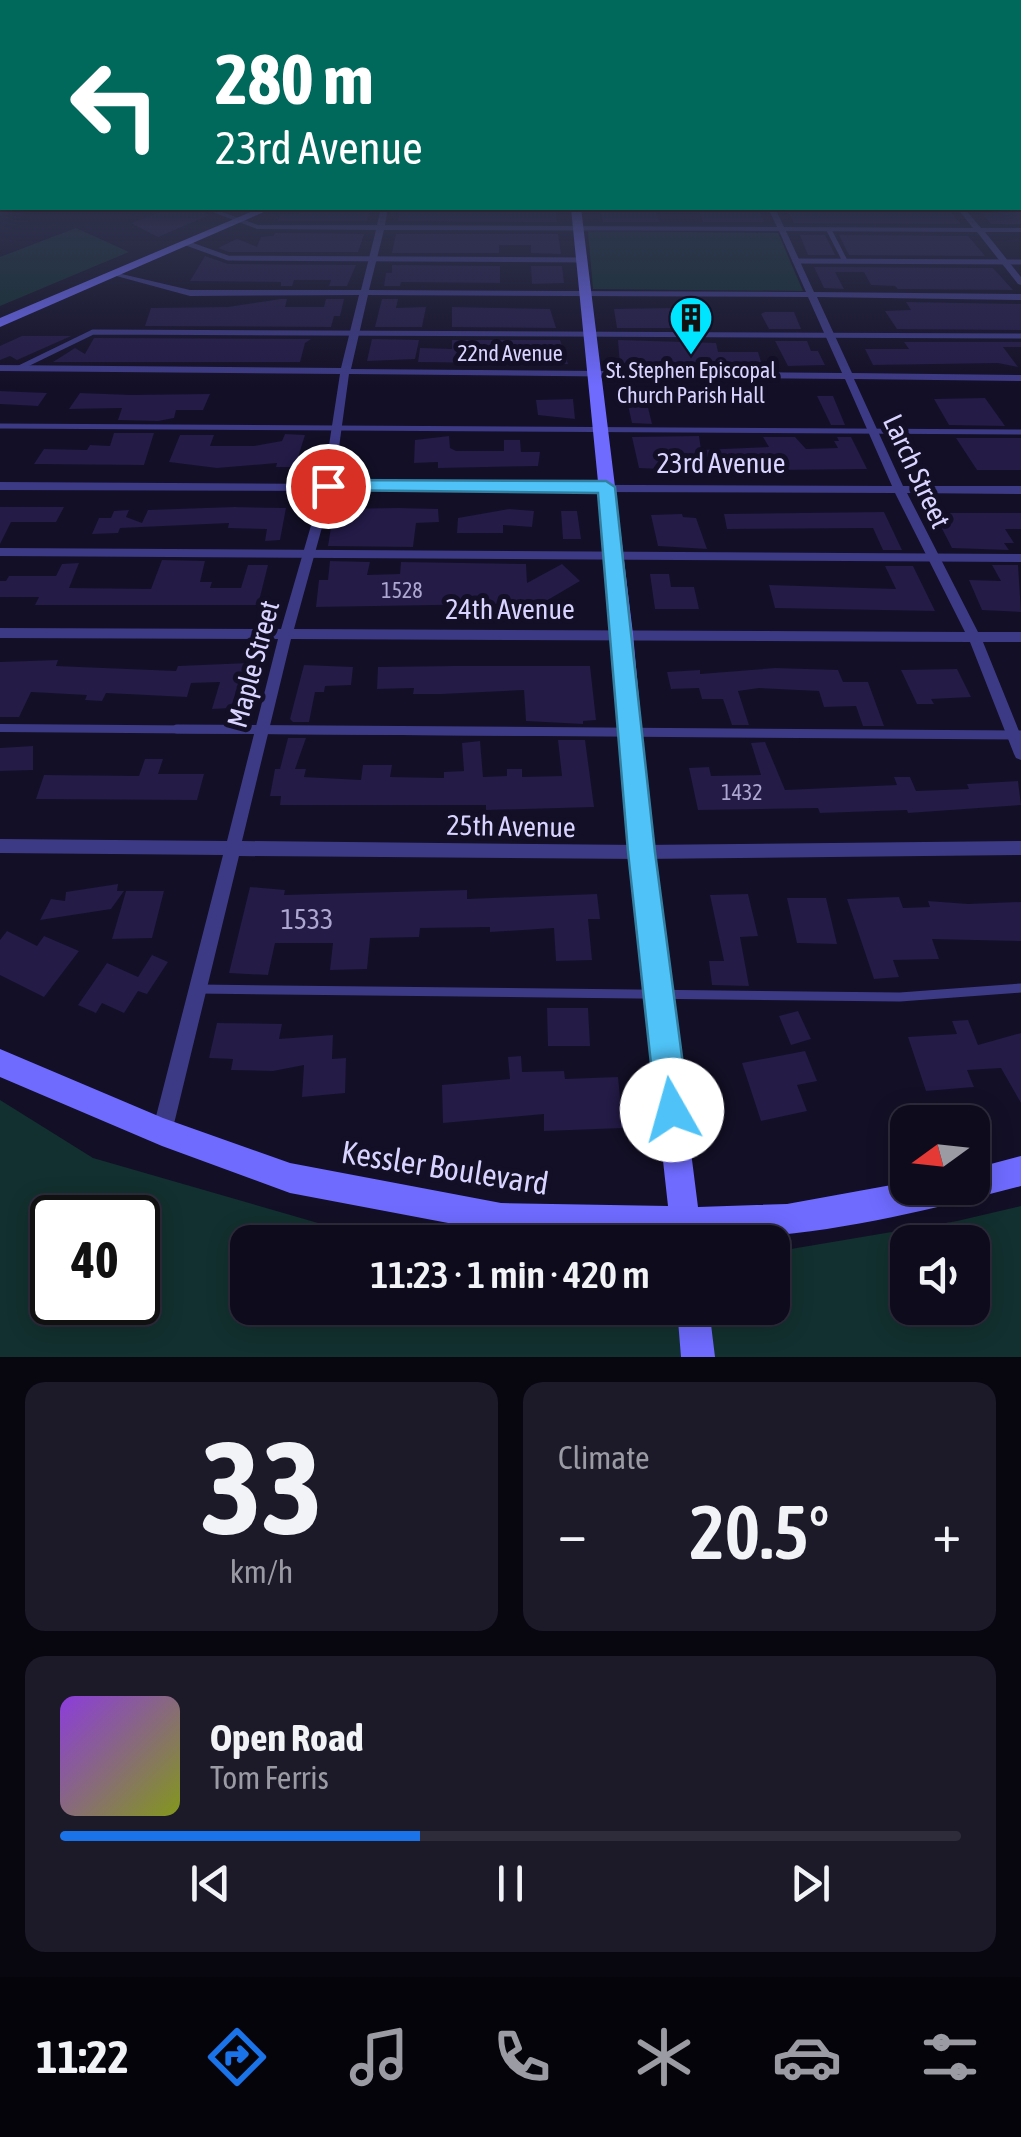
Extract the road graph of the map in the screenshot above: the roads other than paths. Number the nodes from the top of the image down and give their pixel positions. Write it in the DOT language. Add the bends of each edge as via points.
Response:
graph roads {
  1 [pos="144,260"];
  2 [pos="372,260"];
  3 [pos="583,260"];
  4 [pos="795,260"];
  5 [pos="811,260"];
  6 [pos="845,261"];
  7 [pos="1005,262"];
  8 [pos="1021,262"];
  9 [pos="113,274"];
  10 [pos="1021,282"];
  11 [pos="586,292"];
  12 [pos="364,294"];
  13 [pos="809,294"];
  14 [pos="1021,297"];
  15 [pos="0,323"];
  16 [pos="354,333"];
  17 [pos="590,334"];
  18 [pos="829,335"];
  19 [pos="1021,336"];
  20 [pos="0,368"];
  21 [pos="18,369"];
  22 [pos="345,372"];
  23 [pos="593,374"];
  24 [pos="849,377"];
  25 [pos="1021,378"];
  26 [pos="0,426"];
  27 [pos="336,428"];
  28 [pos="600,430"];
  29 [pos="874,432"];
  30 [pos="1021,432"];
  31 [pos="0,486"];
  32 [pos="328,486"];
  33 [pos="606,487"];
  34 [pos="899,489"];
  35 [pos="1021,490"];
  36 [pos="0,552"];
  37 [pos="308,554"];
  38 [pos="614,556"];
  39 [pos="934,557"];
  40 [pos="1021,558"];
  41 [pos="0,633"];
  42 [pos="286,634"];
  43 [pos="622,634"];
  44 [pos="974,636"];
  45 [pos="1021,637"];
  46 [pos="0,728"];
  47 [pos="262,730"];
  48 [pos="631,731"];
  49 [pos="1016,735"];
  50 [pos="1021,754"];
  51 [pos="0,846"];
  52 [pos="232,848"];
  53 [pos="1021,848"];
  54 [pos="642,852"];
  55 [pos="1021,988"];
  56 [pos="199,989"];
  57 [pos="659,997"];
  58 [pos="0,1064"];
  59 [pos="162,1132"];
  60 [pos="1021,1171"];
  61 [pos="990,1179"];
  62 [pos="890,1201"];
  63 [pos="588,1225"];
  64 [pos="686,1225"];
  65 [pos="744,1225"];
  66 [pos="695,1325"];
  67 [pos="698,1357"];
  1 -- 9 [label="street"];
  2 -- 12 [label="street, Maple Street"];
  3 -- 11 [label="street"];
  4 -- 13 [label="street, Larch Street"];
  5 -- 6 [label="lane"];
  6 -- 7 [label="lane"];
  7 -- 8 [label="lane"];
  7 -- 10 [label="street"];
  9 -- 12 [label="street" via="190,293"];
  9 -- 15 [label="street"];
  11 -- 12 [label="street"];
  11 -- 13 [label="street"];
  11 -- 17 [label="street"];
  12 -- 16 [label="street, Maple Street"];
  13 -- 14 [label="street"];
  13 -- 18 [label="street, Larch Street"];
  16 -- 17 [label="lane"];
  16 -- 21 [label="lane" via="94,332"];
  16 -- 22 [label="street, Maple Street"];
  17 -- 18 [label="lane"];
  17 -- 23 [label="street"];
  18 -- 19 [label="lane"];
  18 -- 24 [label="street, Larch Street"];
  20 -- 21 [label="street, 22nd Avenue"];
  21 -- 22 [label="street, 22nd Avenue"];
  22 -- 23 [label="street, 22nd Avenue"];
  22 -- 27 [label="street, Maple Street"];
  23 -- 24 [label="street, 22nd Avenue"];
  23 -- 28 [label="street"];
  24 -- 25 [label="street, 22nd Avenue"];
  24 -- 29 [label="street, Larch Street"];
  26 -- 27 [label="lane"];
  27 -- 28 [label="lane"];
  27 -- 32 [label="street, Maple Street"];
  28 -- 29 [label="lane"];
  28 -- 33 [label="street"];
  29 -- 30 [label="lane"];
  29 -- 34 [label="street, Larch Street"];
  31 -- 32 [label="street, 23rd Avenue"];
  32 -- 33 [label="street, 23rd Avenue"];
  32 -- 37 [label="street, Maple Street"];
  33 -- 34 [label="street, 23rd Avenue"];
  33 -- 38 [label="street"];
  34 -- 35 [label="street, 23rd Avenue"];
  34 -- 39 [label="street, Larch Street"];
  36 -- 37 [label="lane"];
  37 -- 38 [label="lane"];
  37 -- 42 [label="street, Maple Street"];
  38 -- 39 [label="lane"];
  38 -- 43 [label="street"];
  39 -- 40 [label="lane"];
  39 -- 44 [label="street, Larch Street"];
  41 -- 42 [label="street, 24th Avenue"];
  42 -- 43 [label="street, 24th Avenue"];
  42 -- 47 [label="street, Maple Street"];
  43 -- 44 [label="street, 24th Avenue"];
  43 -- 48 [label="street"];
  44 -- 45 [label="street, 24th Avenue"];
  44 -- 49 [label="street, Larch Street"];
  46 -- 47 [label="lane"];
  47 -- 48 [label="lane"];
  47 -- 52 [label="street, Maple Street"];
  48 -- 49 [label="lane"];
  48 -- 54 [label="street"];
  49 -- 50 [label="street, Larch Street"];
  51 -- 52 [label="street, 25th Avenue"];
  52 -- 54 [label="street, 25th Avenue"];
  52 -- 56 [label="street, Maple Street"];
  53 -- 54 [label="street, 25th Avenue"];
  54 -- 57 [label="street"];
  55 -- 57 [label="lane" via="900,997"];
  56 -- 57 [label="lane"];
  56 -- 59 [label="street, Maple Street"];
  57 -- 64 [label="street"];
  58 -- 59 [label="street, Kessler Boulevard"];
  59 -- 63 [label="street, Kessler Boulevard" via="290,1178 502,1218"];
  60 -- 61 [label="street"];
  62 -- 65 [label="street, Kessler Boulevard"];
  66 -- 67 [label="street"];
}
